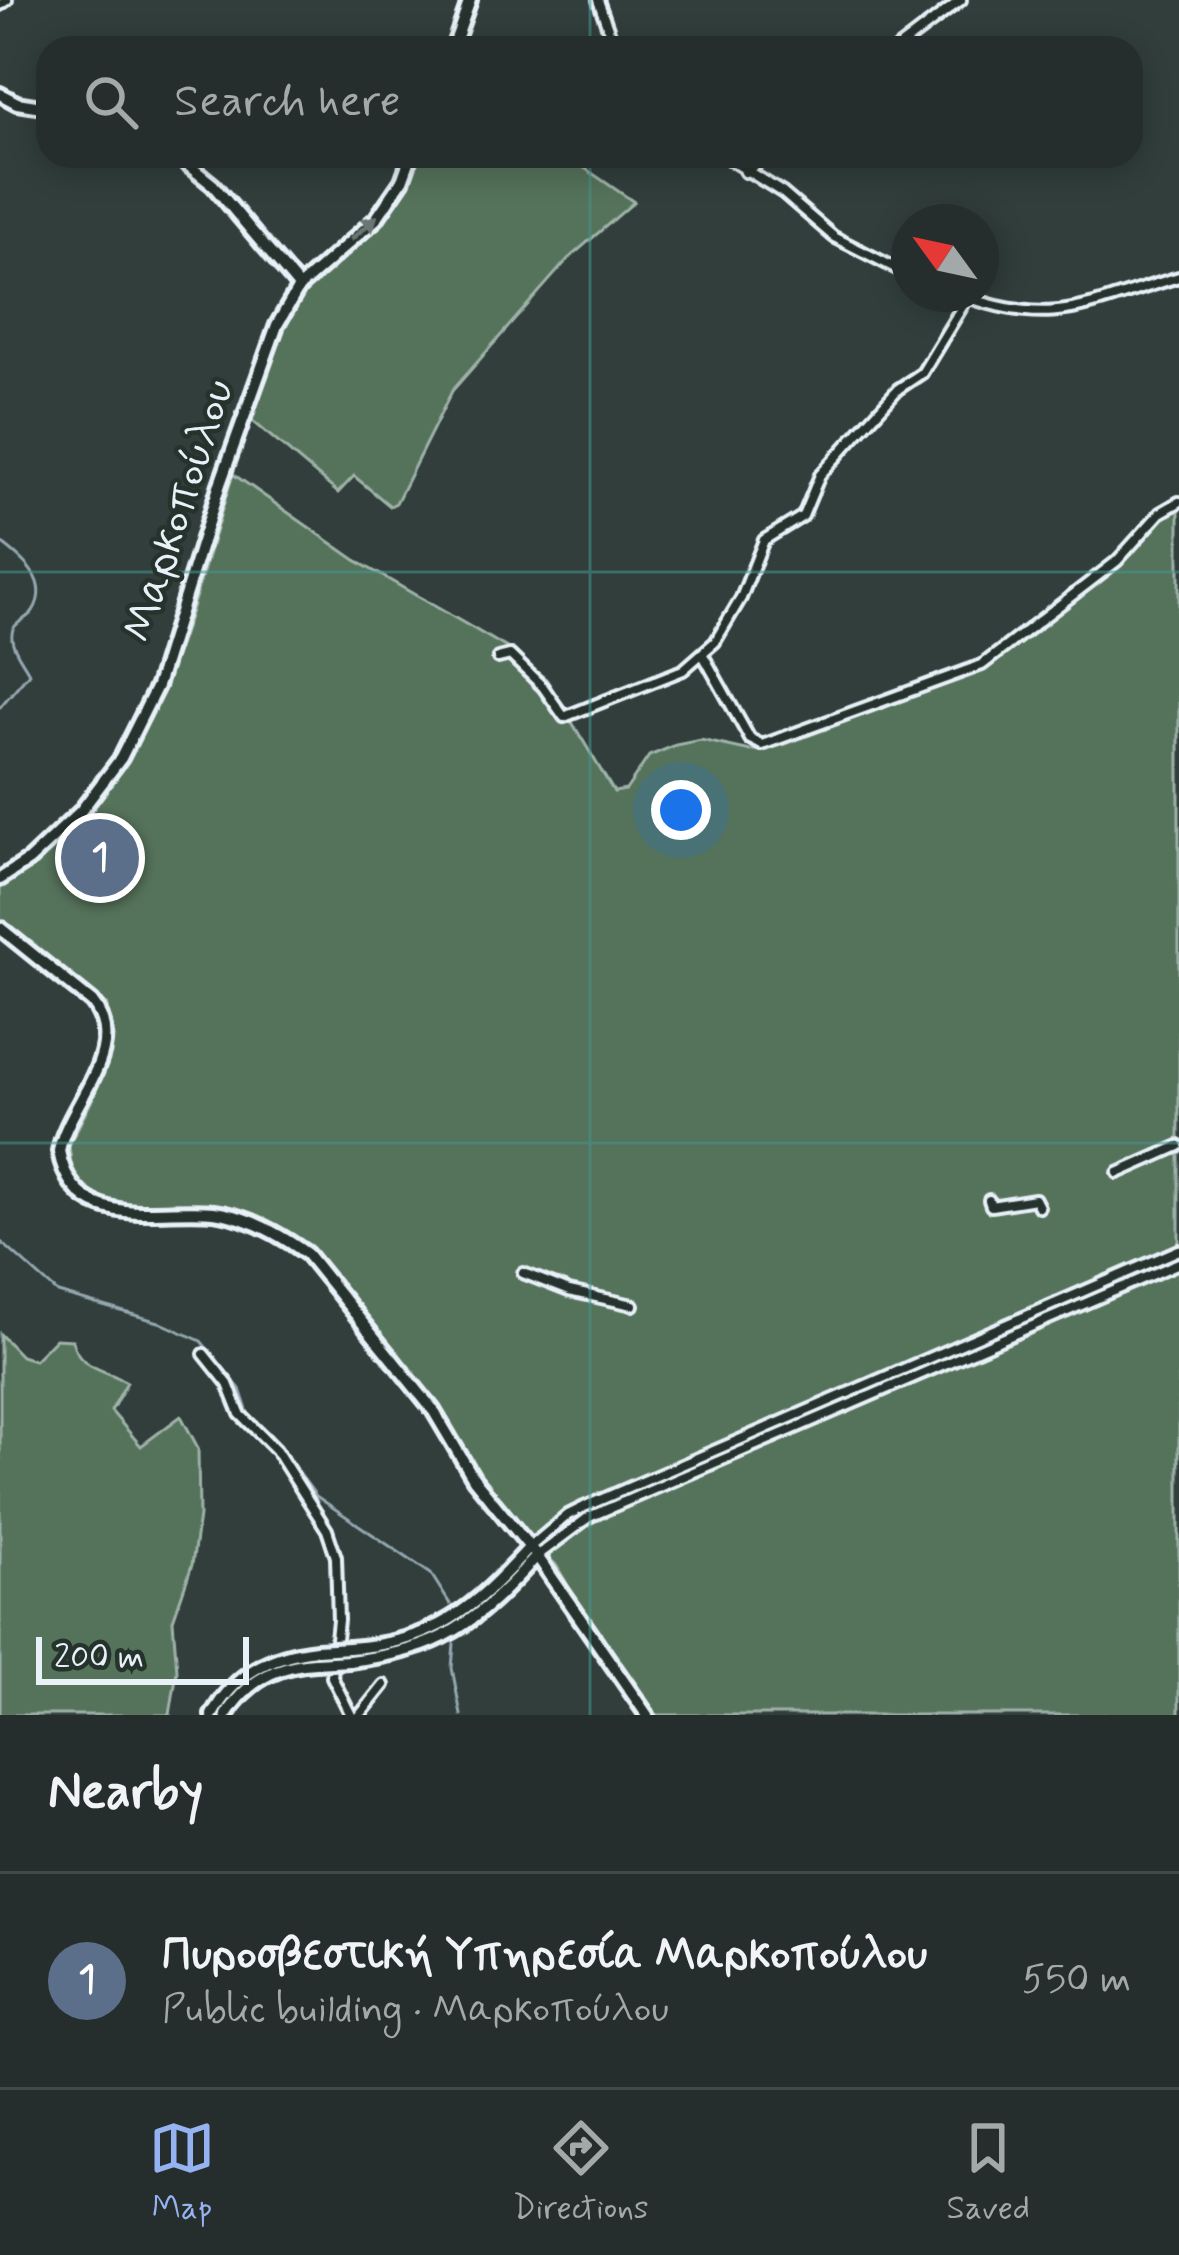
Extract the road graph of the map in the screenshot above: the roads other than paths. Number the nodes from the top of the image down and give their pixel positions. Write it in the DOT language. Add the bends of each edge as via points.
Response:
graph roads {
  1 [pos="8,0"];
  2 [pos="470,0"];
  3 [pos="598,0"];
  4 [pos="961,0"];
  5 [pos="0,5"];
  6 [pos="457,36"];
  7 [pos="611,36"];
  8 [pos="914,36"];
  9 [pos="0,94"];
  10 [pos="36,106"];
  11 [pos="193,168"];
  12 [pos="407,168"];
  13 [pos="740,168"];
  14 [pos="750,168"];
  15 [pos="745,172"];
  16 [pos="891,266"];
  17 [pos="1179,277"];
  18 [pos="299,287"];
  19 [pos="999,306"];
  20 [pos="961,312"];
  21 [pos="1179,502"];
  22 [pos="703,655"];
  23 [pos="498,658"];
  24 [pos="0,879"];
  25 [pos="0,928"];
  26 [pos="1179,1146"];
  27 [pos="1118,1173"];
  28 [pos="988,1200"];
  29 [pos="1039,1207"];
  30 [pos="1179,1250"];
  31 [pos="1179,1263"];
  32 [pos="523,1273"];
  33 [pos="633,1305"];
  34 [pos="204,1354"];
  35 [pos="742,1439"];
  36 [pos="747,1450"];
  37 [pos="533,1551"];
  38 [pos="316,1656"];
  39 [pos="384,1685"];
  40 [pos="212,1715"];
  41 [pos="226,1715"];
  42 [pos="356,1715"];
  43 [pos="647,1715"];
  1 -- 5 [label="street"];
  2 -- 6 [label="main road"];
  3 -- 7 [label="street"];
  4 -- 8 [label="street"];
  9 -- 10 [label="main road"];
  11 -- 18 [label="main road"];
  18 -- 12 [label="main road, Μαρκοπούλου, one-way" via="376,219"];
  13 -- 15 [label="street"];
  14 -- 15 [label="street"];
  15 -- 16 [label="street" via="834,237"];
  17 -- 19 [label="street" via="1054,314"];
  18 -- 24 [label="main road, Μαρκοπούλου" via="265,351 148,704 106,782"];
  20 -- 22 [label="street" via="922,373 820,475 803,516 764,540 726,628"];
  21 -- 22 [label="street" via="982,665 762,746 750,739"];
  22 -- 23 [label="street" via="564,717 520,664"];
  25 -- 37 [label="main road" via="102,1017 101,1055 59,1151 77,1189 123,1213 238,1218 307,1254"];
  26 -- 27 [label="street"];
  28 -- 29 [label="street" via="991,1207 1035,1199"];
  30 -- 35 [label="street"];
  31 -- 36 [label="street"];
  32 -- 33 [label="street"];
  34 -- 42 [label="street" via="327,1530 336,1557 332,1677"];
  35 -- 36 [label="street"];
  35 -- 37 [label="street" via="568,1515"];
  36 -- 37 [label="street" via="589,1517"];
  37 -- 38 [label="main road, bridge" via="488,1607 452,1634 392,1655"];
  37 -- 43 [label="main road"];
  38 -- 40 [label="main road" via="286,1655 255,1668"];
  38 -- 41 [label="main road" via="261,1678"];
  39 -- 42 [label="street"];
}
